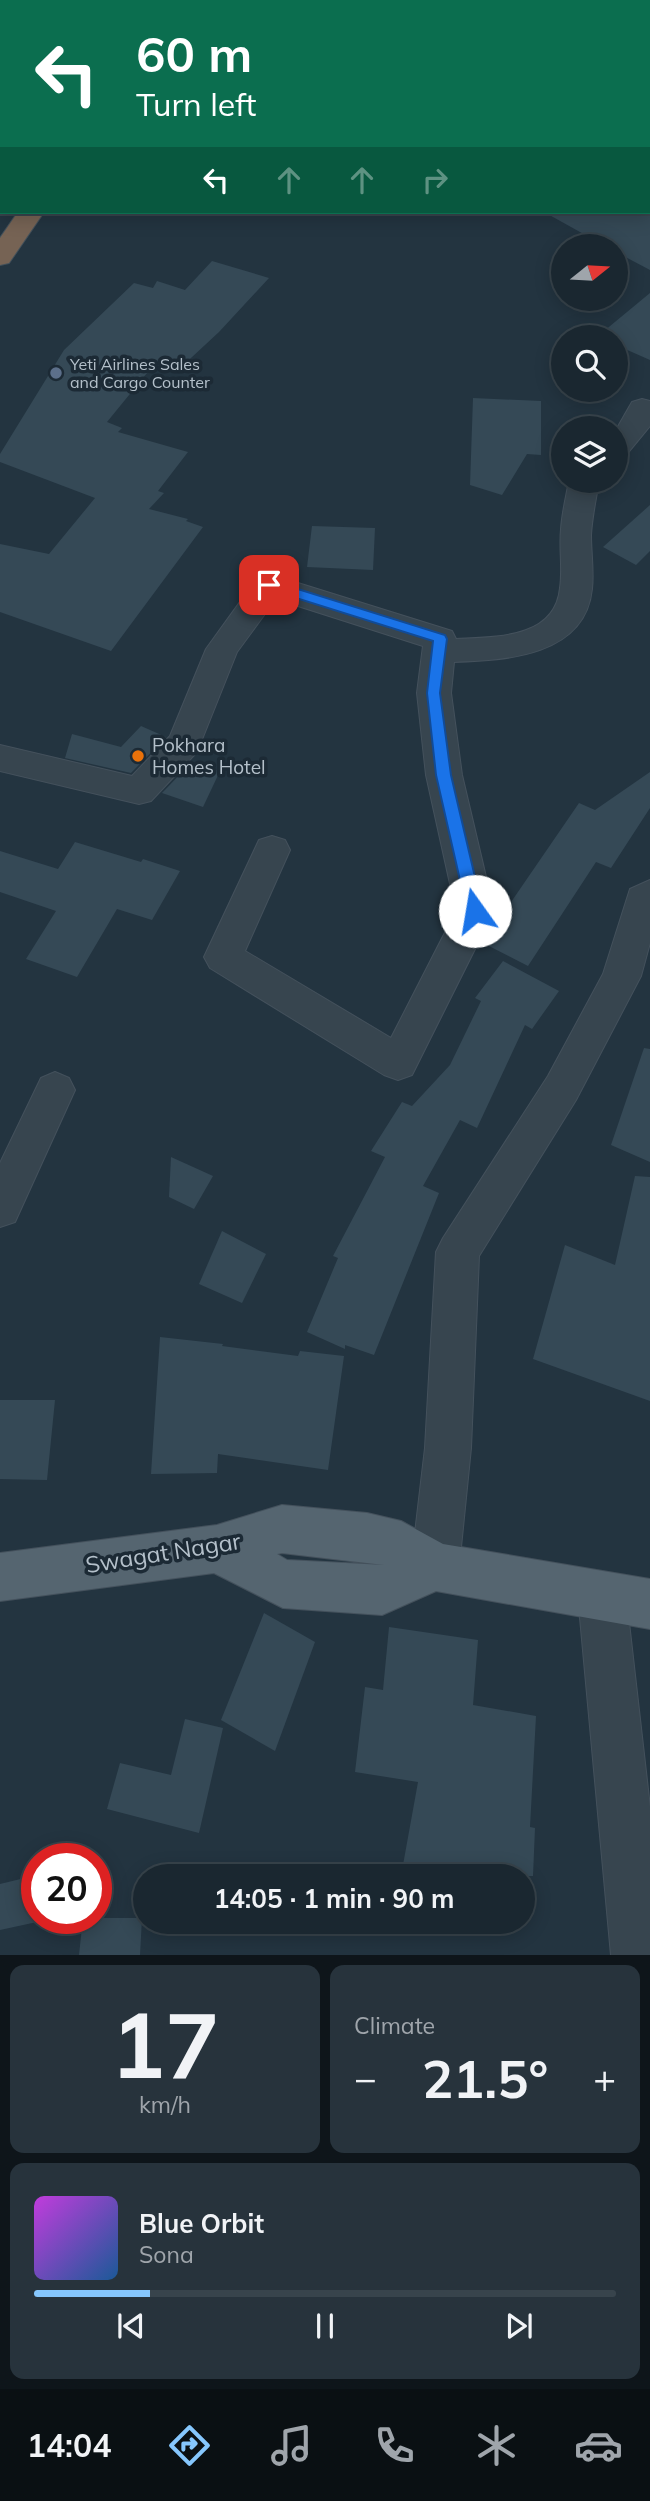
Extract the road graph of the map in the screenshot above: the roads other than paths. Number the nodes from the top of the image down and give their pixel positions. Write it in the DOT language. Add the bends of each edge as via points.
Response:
graph roads {
  1 [pos="30,214"];
  2 [pos="0,257"];
  3 [pos="642,408"];
  4 [pos="628,434"];
  5 [pos="582,493"];
  6 [pos="438,651"];
  7 [pos="0,758"];
  8 [pos="272,850"];
  9 [pos="650,895"];
  10 [pos="55,1090"];
  11 [pos="0,1208"];
  12 [pos="435,1567"];
  13 [pos="0,1577"];
  14 [pos="626,1600"];
  15 [pos="639,1955"];
  1 -- 2 [label="highway"];
  3 -- 4 [label="street"];
  5 -- 6 [label="street" via="571,611 547,637 497,649"];
  6 -- 7 [label="street" via="440,639 269,585 222,649 185,743 139,791"];
  6 -- 8 [label="street" via="433,693 443,775 475,911 398,1063 223,957"];
  9 -- 12 [label="street" via="643,900 622,976 562,1088 458,1252"];
  10 -- 11 [label="street"];
  12 -- 13 [label="main road, Swagat Nagar" via="382,1591 319,1587 283,1584 217,1549"];
  12 -- 14 [label="main road"];
  14 -- 15 [label="street"];
}
